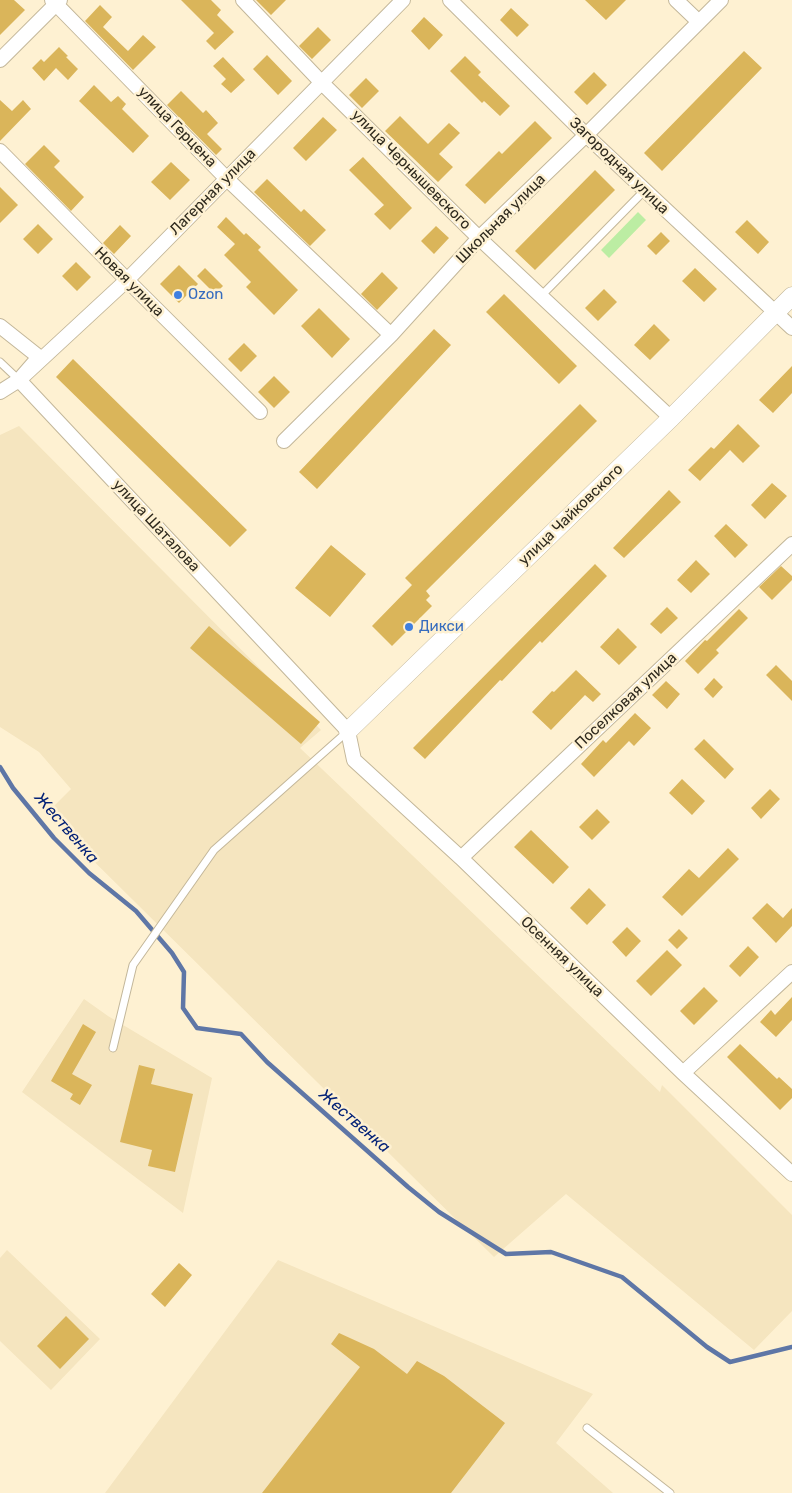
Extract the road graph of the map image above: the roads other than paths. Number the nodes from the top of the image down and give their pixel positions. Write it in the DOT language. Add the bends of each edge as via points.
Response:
graph roads {
  1 [pos="243,0"];
  2 [pos="403,0"];
  3 [pos="450,0"];
  4 [pos="676,0"];
  5 [pos="720,0"];
  6 [pos="56,1"];
  7 [pos="699,22"];
  8 [pos="0,60"];
  9 [pos="322,83"];
  10 [pos="586,135"];
  11 [pos="0,151"];
  12 [pos="227,178"];
  13 [pos="645,190"];
  14 [pos="479,238"];
  15 [pos="127,280"];
  16 [pos="541,296"];
  17 [pos="792,296"];
  18 [pos="775,313"];
  19 [pos="0,326"];
  20 [pos="792,328"];
  21 [pos="391,335"];
  22 [pos="0,362"];
  23 [pos="19,380"];
  24 [pos="0,392"];
  25 [pos="260,412"];
  26 [pos="671,418"];
  27 [pos="284,441"];
  28 [pos="792,544"];
  29 [pos="348,731"];
  30 [pos="461,858"];
  31 [pos="792,972"];
  32 [pos="113,1048"];
  33 [pos="683,1073"];
  34 [pos="792,1174"];
  35 [pos="587,1428"];
  36 [pos="670,1493"];
  1 -- 9 [label="street, улица Чернышевского"];
  2 -- 9 [label="street, Лагерная улица"];
  3 -- 10 [label="street, Загородная улица"];
  4 -- 7 [label="street"];
  5 -- 7 [label="street, Школьная улица"];
  6 -- 8 [label="street"];
  6 -- 12 [label="street, улица Герцена"];
  7 -- 10 [label="street, Школьная улица"];
  9 -- 12 [label="street, Лагерная улица"];
  9 -- 14 [label="street, улица Чернышевского"];
  10 -- 13 [label="street, Загородная улица"];
  10 -- 14 [label="street, Школьная улица"];
  11 -- 15 [label="street, Новая улица"];
  12 -- 15 [label="street, Лагерная улица"];
  12 -- 21 [label="street, улица Герцена"];
  13 -- 16 [label="lane"];
  13 -- 18 [label="street, Загородная улица"];
  14 -- 16 [label="street, улица Чернышевского"];
  14 -- 21 [label="street, Школьная улица"];
  15 -- 23 [label="street, Лагерная улица"];
  15 -- 25 [label="street, Новая улица"];
  16 -- 26 [label="street, улица Чернышевского"];
  17 -- 18 [label="street, улица Чайковского"];
  18 -- 20 [label="street, Загородная улица"];
  18 -- 26 [label="street, улица Чайковского"];
  19 -- 23 [label="street" via="39,356"];
  21 -- 27 [label="street, Школьная улица"];
  22 -- 23 [label="lane"];
  23 -- 24 [label="street"];
  23 -- 29 [label="street, улица Шаталова"];
  26 -- 29 [label="street, улица Чайковского"];
  28 -- 30 [label="street, Поселковая улица"];
  29 -- 30 [label="street, Осенняя улица" via="354,760"];
  29 -- 32 [label="lane" via="214,850 133,965"];
  30 -- 33 [label="street, Осенняя улица"];
  31 -- 33 [label="street"];
  33 -- 34 [label="street, Осенняя улица"];
  35 -- 36 [label="lane"];
}
